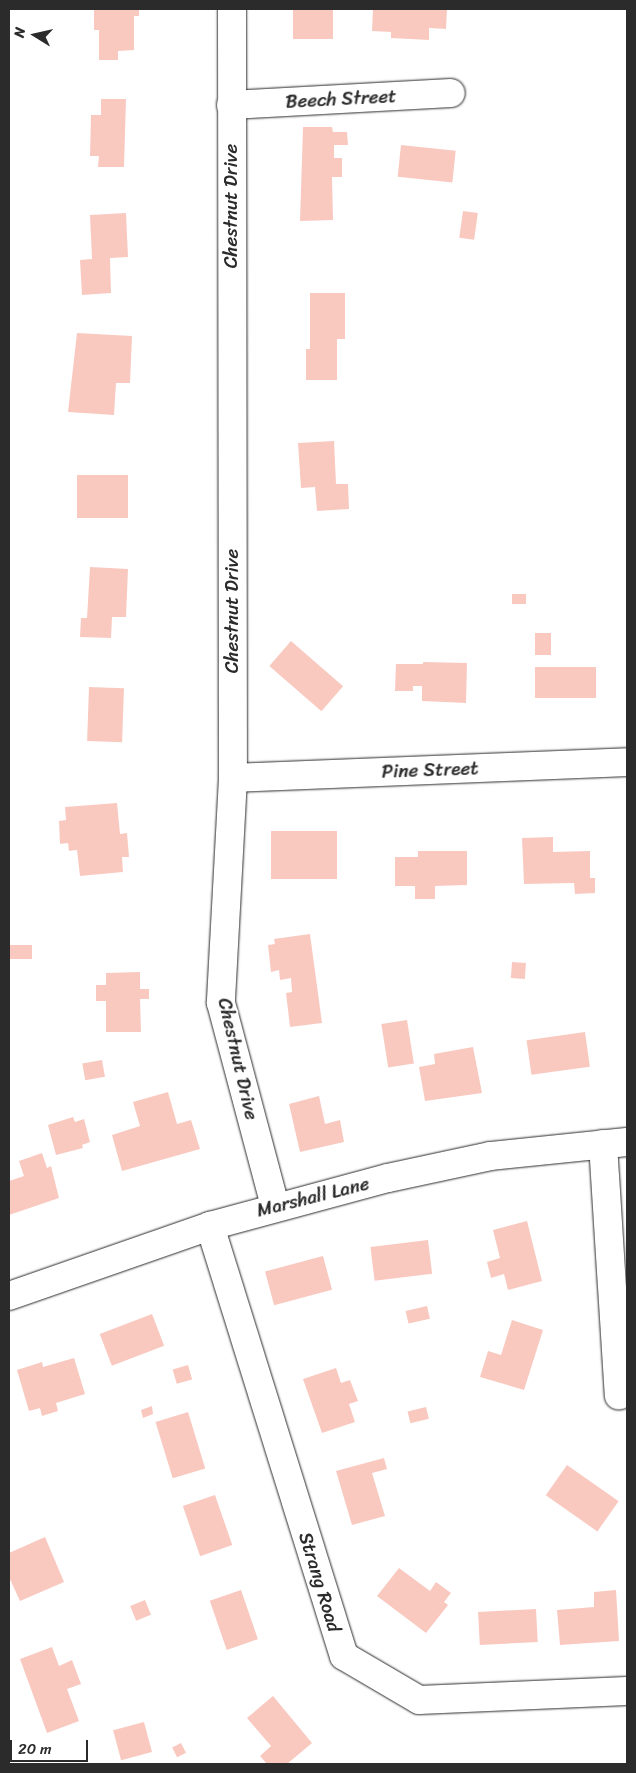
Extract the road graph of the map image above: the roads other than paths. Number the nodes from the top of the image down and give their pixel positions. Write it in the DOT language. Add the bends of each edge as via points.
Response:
graph roads {
  1 [pos="232,9"];
  2 [pos="451,93"];
  3 [pos="231,104"];
  4 [pos="627,762"];
  5 [pos="233,778"];
  6 [pos="615,1143"];
  7 [pos="274,1206"];
  8 [pos="210,1226"];
  9 [pos="9,1296"];
  10 [pos="619,1395"];
  11 [pos="627,1690"];
  1 -- 3 [label="street, Chestnut Drive"];
  2 -- 3 [label="street, Beech Street"];
  3 -- 5 [label="street, Chestnut Drive"];
  4 -- 5 [label="street, Pine Street"];
  5 -- 7 [label="street, Chestnut Drive" via="221,1003"];
  6 -- 7 [label="street, Marshall Lane" via="491,1156"];
  6 -- 10 [label="street"];
  7 -- 8 [label="street, Marshall Lane"];
  8 -- 9 [label="street, Marshall Lane"];
  8 -- 11 [label="street, Strang Road" via="344,1656 419,1700"];
}
